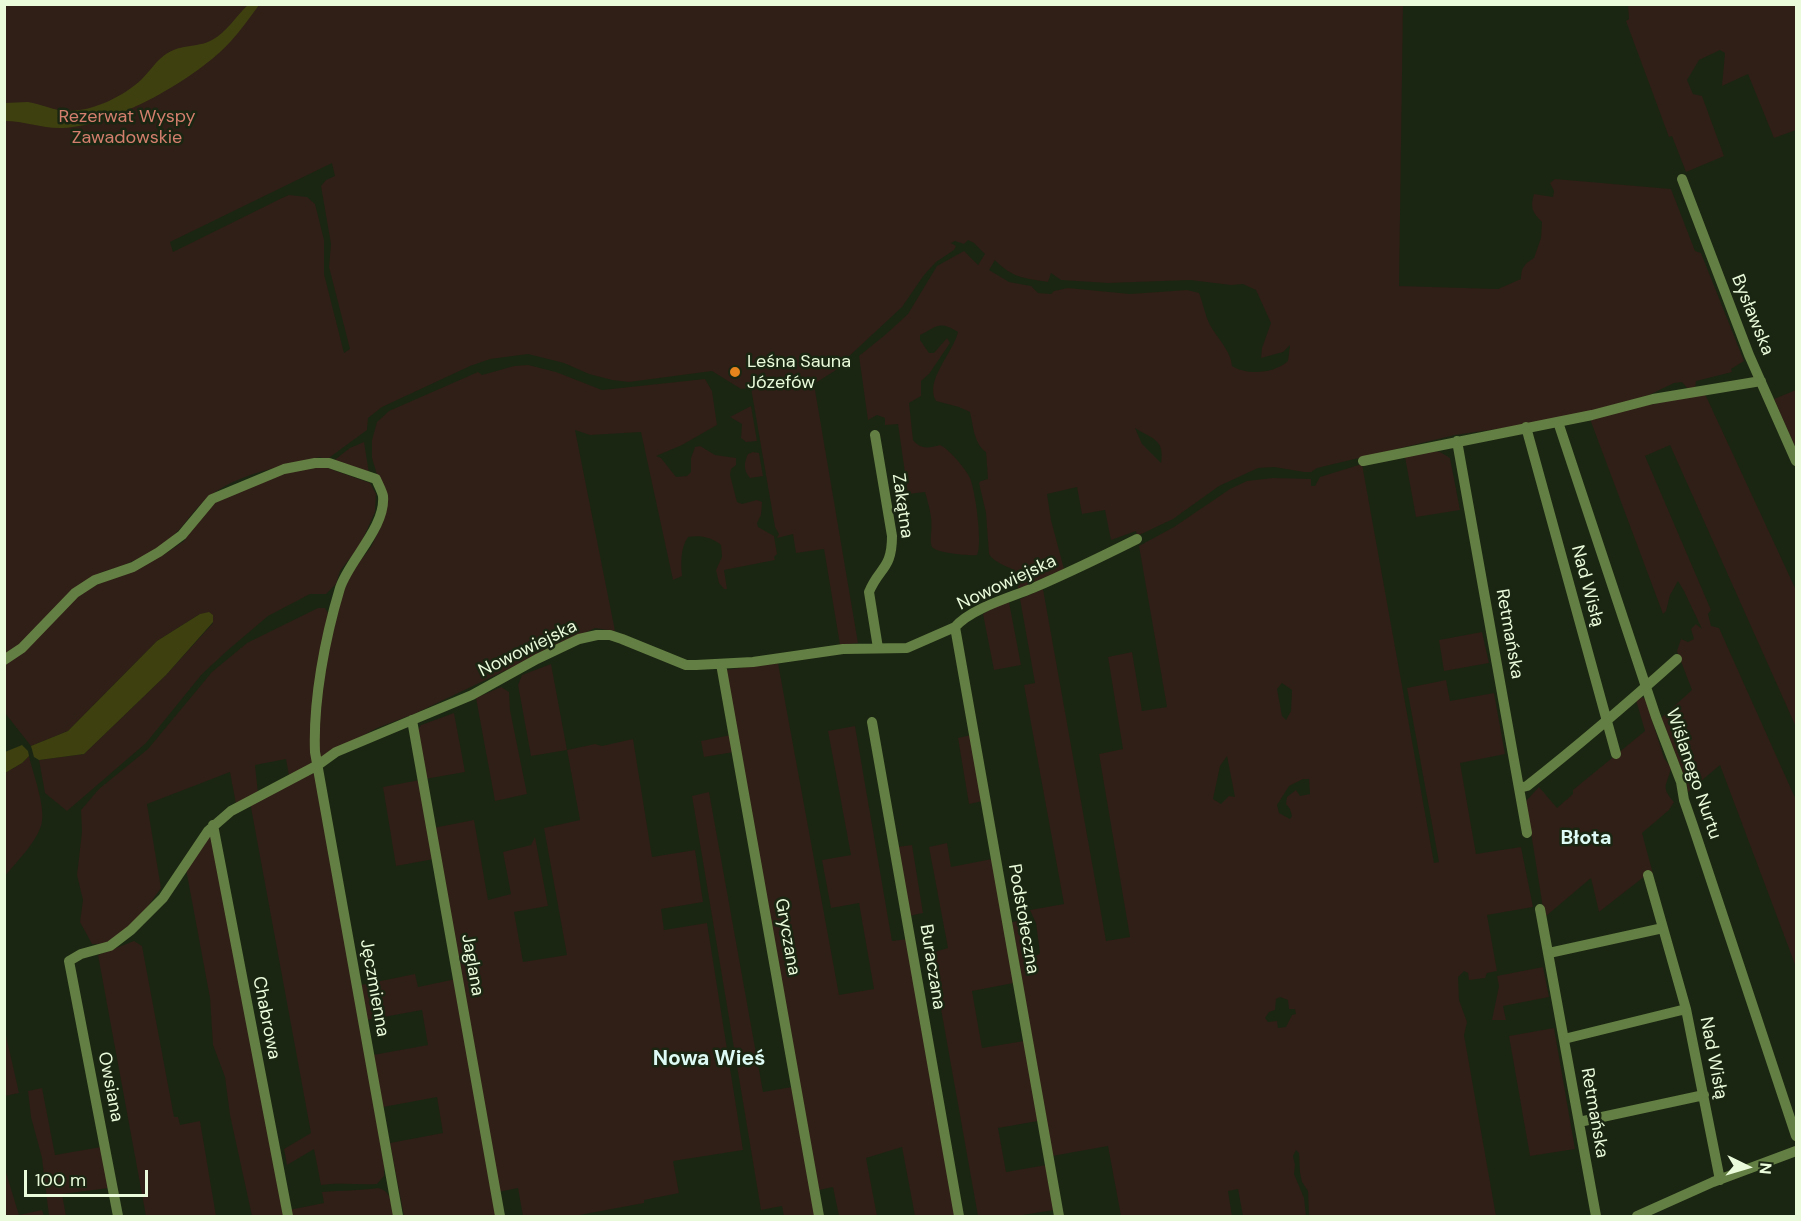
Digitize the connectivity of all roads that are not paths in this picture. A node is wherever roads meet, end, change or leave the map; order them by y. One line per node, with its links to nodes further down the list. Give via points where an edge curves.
1 (1682, 179): 2 (street, Bysławska)
2 (1761, 381): 3 (street, via 1674,395); 8 (street, Bysławska)
3 (1558, 422): 4 (street); 15 (street, Wiślanego Nurtu)
4 (1526, 427): 6 (street); 18 (street, Nad Wisłą)
5 (875, 435): 11 (street, Zakątna, via 892,536 888,564 869,592)
6 (1457, 441): 7 (street); 21 (street, Retmańska)
7 (1363, 460)
8 (1797, 461)
9 (1137, 539): 10 (street, Nowowiejska, via 973,613)
10 (955, 627): 11 (street, Nowowiejska, via 907,648); 42 (street, Podstołeczna)
11 (878, 648): 14 (street, Nowowiejska)
12 (1677, 658): 15 (street)
13 (4, 660): 20 (street, Jęczmienna, via 22,648 75,593 95,580 133,567 182,535 212,498 284,469 315,463 329,463 373,476 383,497 379,518 341,586 320,676 314,732)
14 (721, 664): 16 (street, Nowowiejska, via 686,665 630,641 597,635 579,639 472,695); 40 (street, Gryczana)
15 (1646, 686): 18 (street); 33 (street, Wiślanego Nurtu)
16 (412, 720): 20 (street, Nowowiejska, via 336,752); 39 (street, Jaglana)
17 (872, 722): 41 (street, Buraczana)
18 (1607, 722): 19 (street, Nad Wisłą); 21 (street, via 1527,786)
19 (1616, 754)
20 (318, 765): 22 (street, Nowowiejska, via 248,801); 38 (street, Jęczmienna)
21 (1519, 788): 23 (street, Retmańska)
22 (213, 825): 28 (street, Nowowiejska, via 163,898 131,930 110,946 73,958); 37 (street, Chabrowa)
23 (1527, 833)
24 (1648, 875): 26 (street, Nad Wisłą)
25 (1540, 909): 27 (street, Retmańska)
26 (1663, 928): 27 (street); 29 (street, Nad Wisłą)
27 (1549, 953): 30 (street, Retmańska)
28 (69, 964): 36 (street, Owsiana)
29 (1686, 1009): 30 (street); 31 (street, Nad Wisłą)
30 (1564, 1039): 32 (street, Retmańska)
31 (1704, 1095): 32 (street); 35 (street, Nad Wisłą)
32 (1579, 1122): 43 (street, Retmańska)
33 (1797, 1136)
34 (1797, 1152): 35 (street)
35 (1720, 1180): 44 (street)
36 (118, 1216)
37 (288, 1216)
38 (398, 1216)
39 (500, 1216)
40 (819, 1216)
41 (959, 1216)
42 (1059, 1216)
43 (1596, 1216)
44 (1637, 1216)

